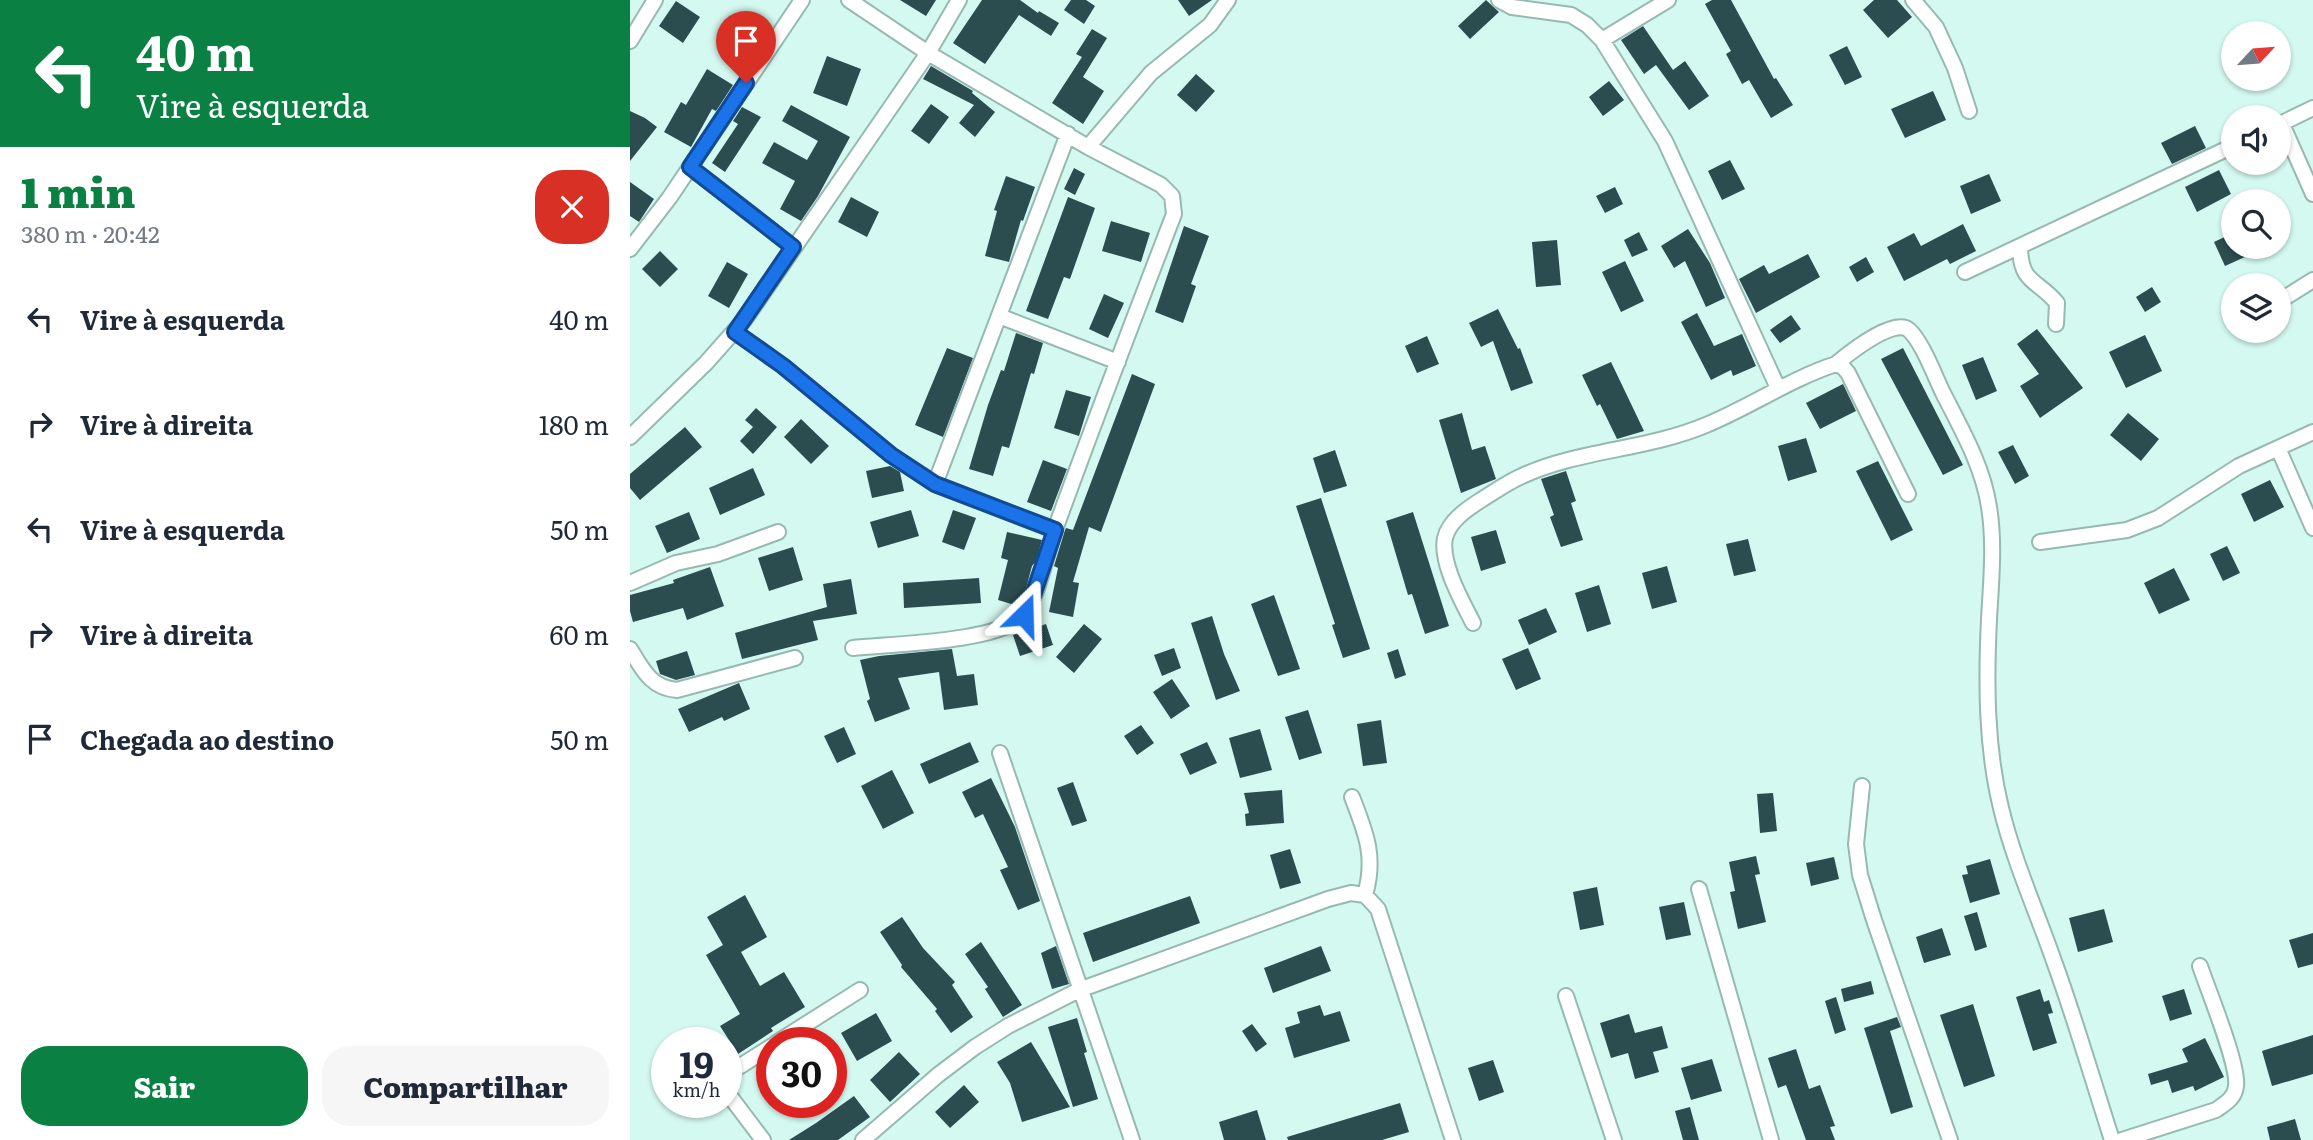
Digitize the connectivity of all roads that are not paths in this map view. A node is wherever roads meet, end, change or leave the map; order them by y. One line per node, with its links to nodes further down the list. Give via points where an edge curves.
1 (655, 0): 10 (street)
2 (802, 0): 19 (street)
3 (849, 0): 11 (street)
4 (959, 0): 11 (street)
5 (1228, 0): 16 (street, via 1210,24 1151,72)
6 (1499, 0): 9 (street, via 1512,7 1571,15)
7 (1668, 0): 9 (street)
8 (1913, 0): 13 (street, via 1937,27)
9 (1602, 40): 32 (street, via 1665,141)
10 (630, 41)
11 (928, 52): 15 (street); 21 (street)
12 (2313, 108): 14 (street)
13 (1969, 111)
14 (2291, 119)
15 (1068, 134): 16 (street); 27 (street)
16 (1088, 147): 30 (street, via 1161,185 1174,205)
17 (2291, 148): 20 (street)
18 (2221, 152): 22 (street)
19 (690, 167): 21 (street); 23 (street)
20 (2313, 194)
21 (793, 247): 29 (street)
22 (2020, 248): 24 (street); 28 (street, via 2025,273 2057,303)
23 (630, 249)
24 (1965, 272)
25 (2313, 280): 26 (street)
26 (2291, 294)
27 (999, 316): 30 (street); 36 (street)
28 (2056, 324)
29 (735, 332): 34 (street); 36 (street, via 891,455)
30 (1118, 362): 39 (street)
31 (1836, 364): 32 (street); 37 (street, via 1849,373); 65 (street, via 1894,327 1909,330 1982,477 1992,556 1987,700 2001,808)
32 (1778, 388): 43 (street, via 1694,429 1523,475 1470,507 1454,521 1445,538 1446,560)
33 (2313, 432): 35 (street)
34 (630, 437)
35 (2278, 448): 38 (street); 41 (street, via 2239,466 2158,518 2127,530)
36 (935, 484): 39 (street)
37 (1908, 494)
38 (2313, 528)
39 (1055, 530): 45 (street, via 1031,601 1024,615 1011,625 979,635)
40 (778, 532): 42 (street, via 718,554 676,563)
41 (2040, 542)
42 (630, 583)
43 (1473, 623)
44 (630, 649): 46 (street, via 661,689 677,690)
45 (853, 649)
46 (795, 658)
47 (1000, 753): 54 (street)
48 (1862, 786): 64 (street, via 1856,844 1860,875)
49 (1352, 797): 51 (street, via 1370,853)
50 (1699, 888): 63 (street)
51 (1365, 895): 54 (street, via 1328,899); 61 (street, via 1378,909 1385,927)
52 (2200, 966): 66 (street, via 2234,1064 2236,1088 2230,1101 2217,1110)
53 (860, 990): 56 (street)
54 (1079, 990): 59 (street, via 975,1047); 60 (street)
55 (1566, 996): 62 (street)
56 (801, 1027)
57 (742, 1112): 58 (street)
58 (763, 1140)
59 (863, 1140)
60 (1132, 1140)
61 (1453, 1140)
62 (1614, 1140)
63 (1771, 1140)
64 (1950, 1140)
65 (2112, 1140)
66 (2122, 1140)

